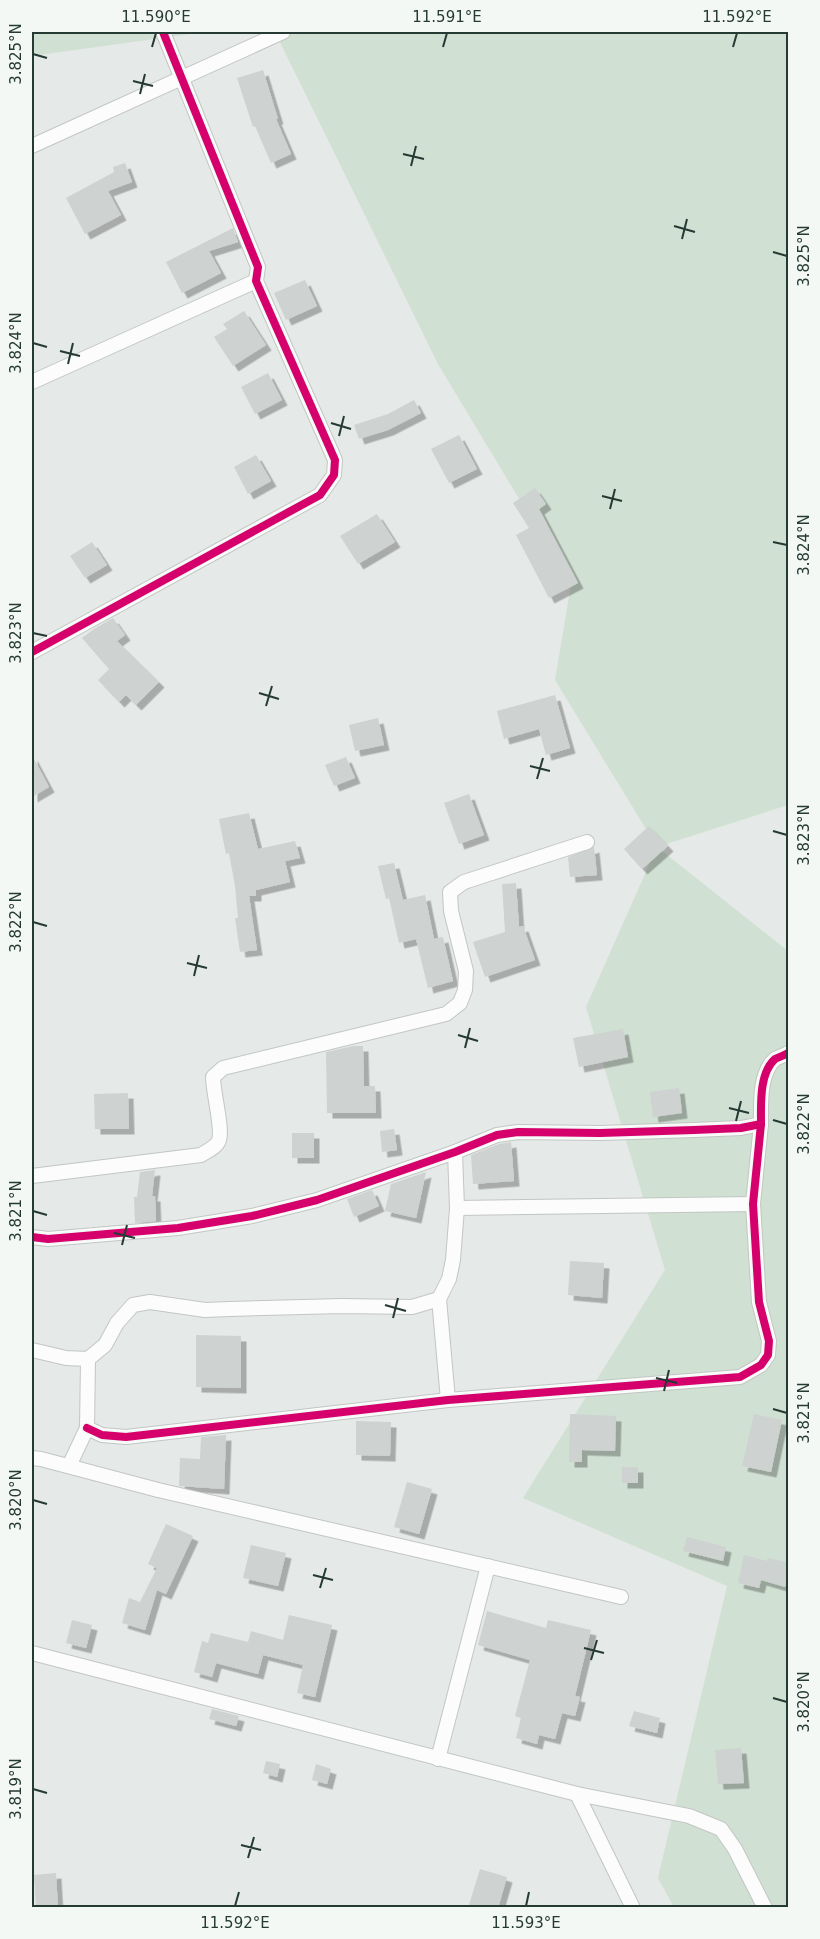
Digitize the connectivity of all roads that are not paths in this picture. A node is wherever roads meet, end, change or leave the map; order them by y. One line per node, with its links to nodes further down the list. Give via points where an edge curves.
1 (163, 32): 3 (street)
2 (283, 32): 3 (street)
3 (181, 77): 4 (street); 5 (street, via 258,267)
4 (32, 146)
5 (256, 281): 6 (street); 7 (street, via 322,427 335,460 334,475 320,495)
6 (32, 382)
7 (32, 652)
8 (587, 842): 12 (street, via 464,882 450,892 466,971 460,1003 446,1014 223,1068 213,1077 219,1140 201,1155)
9 (789, 1053): 10 (street, via 775,1060 766,1074)
10 (761, 1124): 11 (street, via 672,1131 518,1132 497,1135); 13 (street)
11 (455, 1152): 14 (street); 15 (street, via 317,1200 252,1216 177,1228)
12 (32, 1176)
13 (753, 1204): 14 (street); 19 (street, via 759,1302 769,1341 768,1355 761,1365 740,1377)
14 (458, 1208): 16 (street, via 449,1279)
15 (32, 1237)
16 (439, 1299): 18 (street, via 412,1307 205,1310 150,1302 133,1305 105,1345); 19 (street)
17 (32, 1350): 18 (street)
18 (88, 1359): 20 (street)
19 (448, 1400): 20 (street, via 126,1437 102,1435)
20 (87, 1428): 22 (street)
21 (32, 1458): 22 (street)
22 (69, 1466): 23 (street)
23 (488, 1566): 24 (street); 26 (street)
24 (621, 1597)
25 (32, 1653): 26 (street)
26 (438, 1759): 27 (street)
27 (577, 1794): 28 (street); 29 (street, via 689,1816 721,1829)
28 (633, 1908)
29 (765, 1908)

